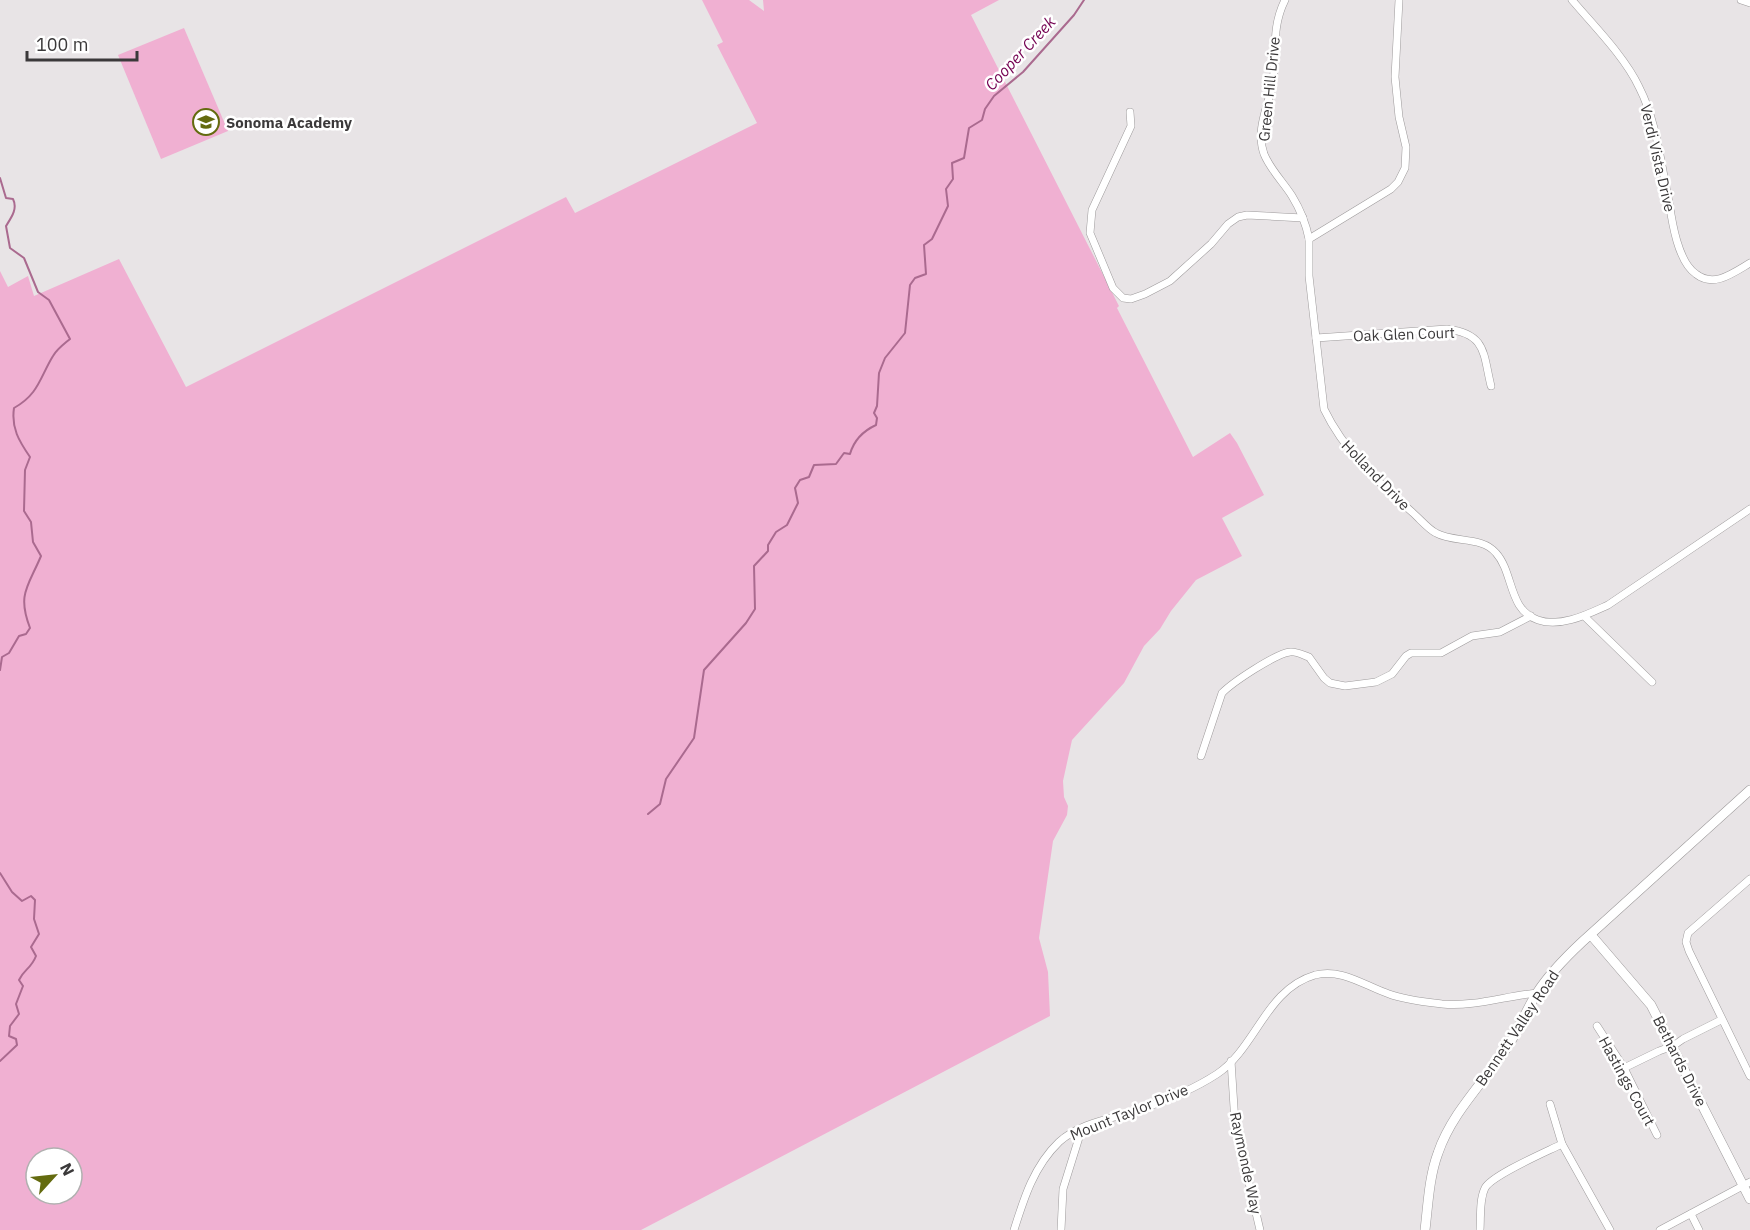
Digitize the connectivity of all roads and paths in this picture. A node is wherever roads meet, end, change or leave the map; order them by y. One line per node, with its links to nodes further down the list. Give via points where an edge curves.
1 (1284, 0): 7 (street, Green Hill Drive, via 1275,24 1272,81 1261,142)
2 (1399, 0): 8 (street, via 1395,77 1406,147 1405,168 1391,189)
3 (1572, 0): 9 (street, Verdi Vista Drive, via 1639,86 1685,261 1694,273 1712,280)
4 (1741, 0): 5 (street)
5 (1750, 3)
6 (1130, 112): 7 (street, via 1131,126 1092,210 1090,233 1113,288 1123,298 1145,294 1170,280 1238,217 1247,214)
7 (1303, 218): 8 (street, Green Hill Drive)
8 (1309, 239): 10 (street, Holland Drive)
9 (1750, 263)
10 (1316, 338): 11 (street, Oak Glen Court, via 1461,331 1483,348); 13 (street, Holland Drive, via 1324,409 1345,445 1391,494 1436,533 1473,541 1496,552 1516,601)
11 (1491, 386)
12 (1750, 508): 14 (street, via 1608,604)
13 (1531, 616): 14 (street, via 1550,623); 16 (street, via 1500,632 1472,636 1441,653 1411,653 1392,674 1376,682 1345,686 1330,683 1309,657 1290,652 1222,693)
14 (1584, 616): 15 (street)
15 (1652, 682)
16 (1201, 756)
17 (1750, 790): 19 (street, Bennett Valley Road)
18 (1750, 879): 21 (street, via 1689,933 1686,942)
19 (1591, 935): 20 (street, Bennett Valley Road); 23 (street, Bethards Drive, via 1651,1005)
20 (1537, 993): 24 (street, Mount Taylor Drive, via 1492,1002 1442,1004 1388,994 1346,976 1317,975 1278,999); 37 (street, Bennett Valley Road, via 1514,1037 1448,1130 1436,1161)
21 (1721, 1020): 23 (street); 26 (street)
22 (1597, 1026): 25 (street, Hastings Court)
23 (1674, 1046): 25 (street); 31 (street, Bethards Drive)
24 (1231, 1061): 28 (street, Mount Taylor Drive, via 1218,1073 1173,1097); 36 (street, Raymonde Way, via 1235,1123)
25 (1624, 1068): 29 (street, Hastings Court)
26 (1750, 1076)
27 (1550, 1104): 30 (street)
28 (1082, 1128): 34 (street, Mount Taylor Drive, via 1058,1143 1040,1165); 35 (street, via 1063,1189)
29 (1657, 1135)
30 (1562, 1144): 38 (street, via 1487,1185); 39 (street)
31 (1747, 1184): 32 (street, Bethards Drive); 33 (street)
32 (1750, 1199)
33 (1691, 1214): 40 (street); 41 (street)
34 (1014, 1230)
35 (1061, 1230)
36 (1260, 1230)
37 (1425, 1230)
38 (1480, 1230)
39 (1610, 1230)
40 (1660, 1230)
41 (1699, 1230)

